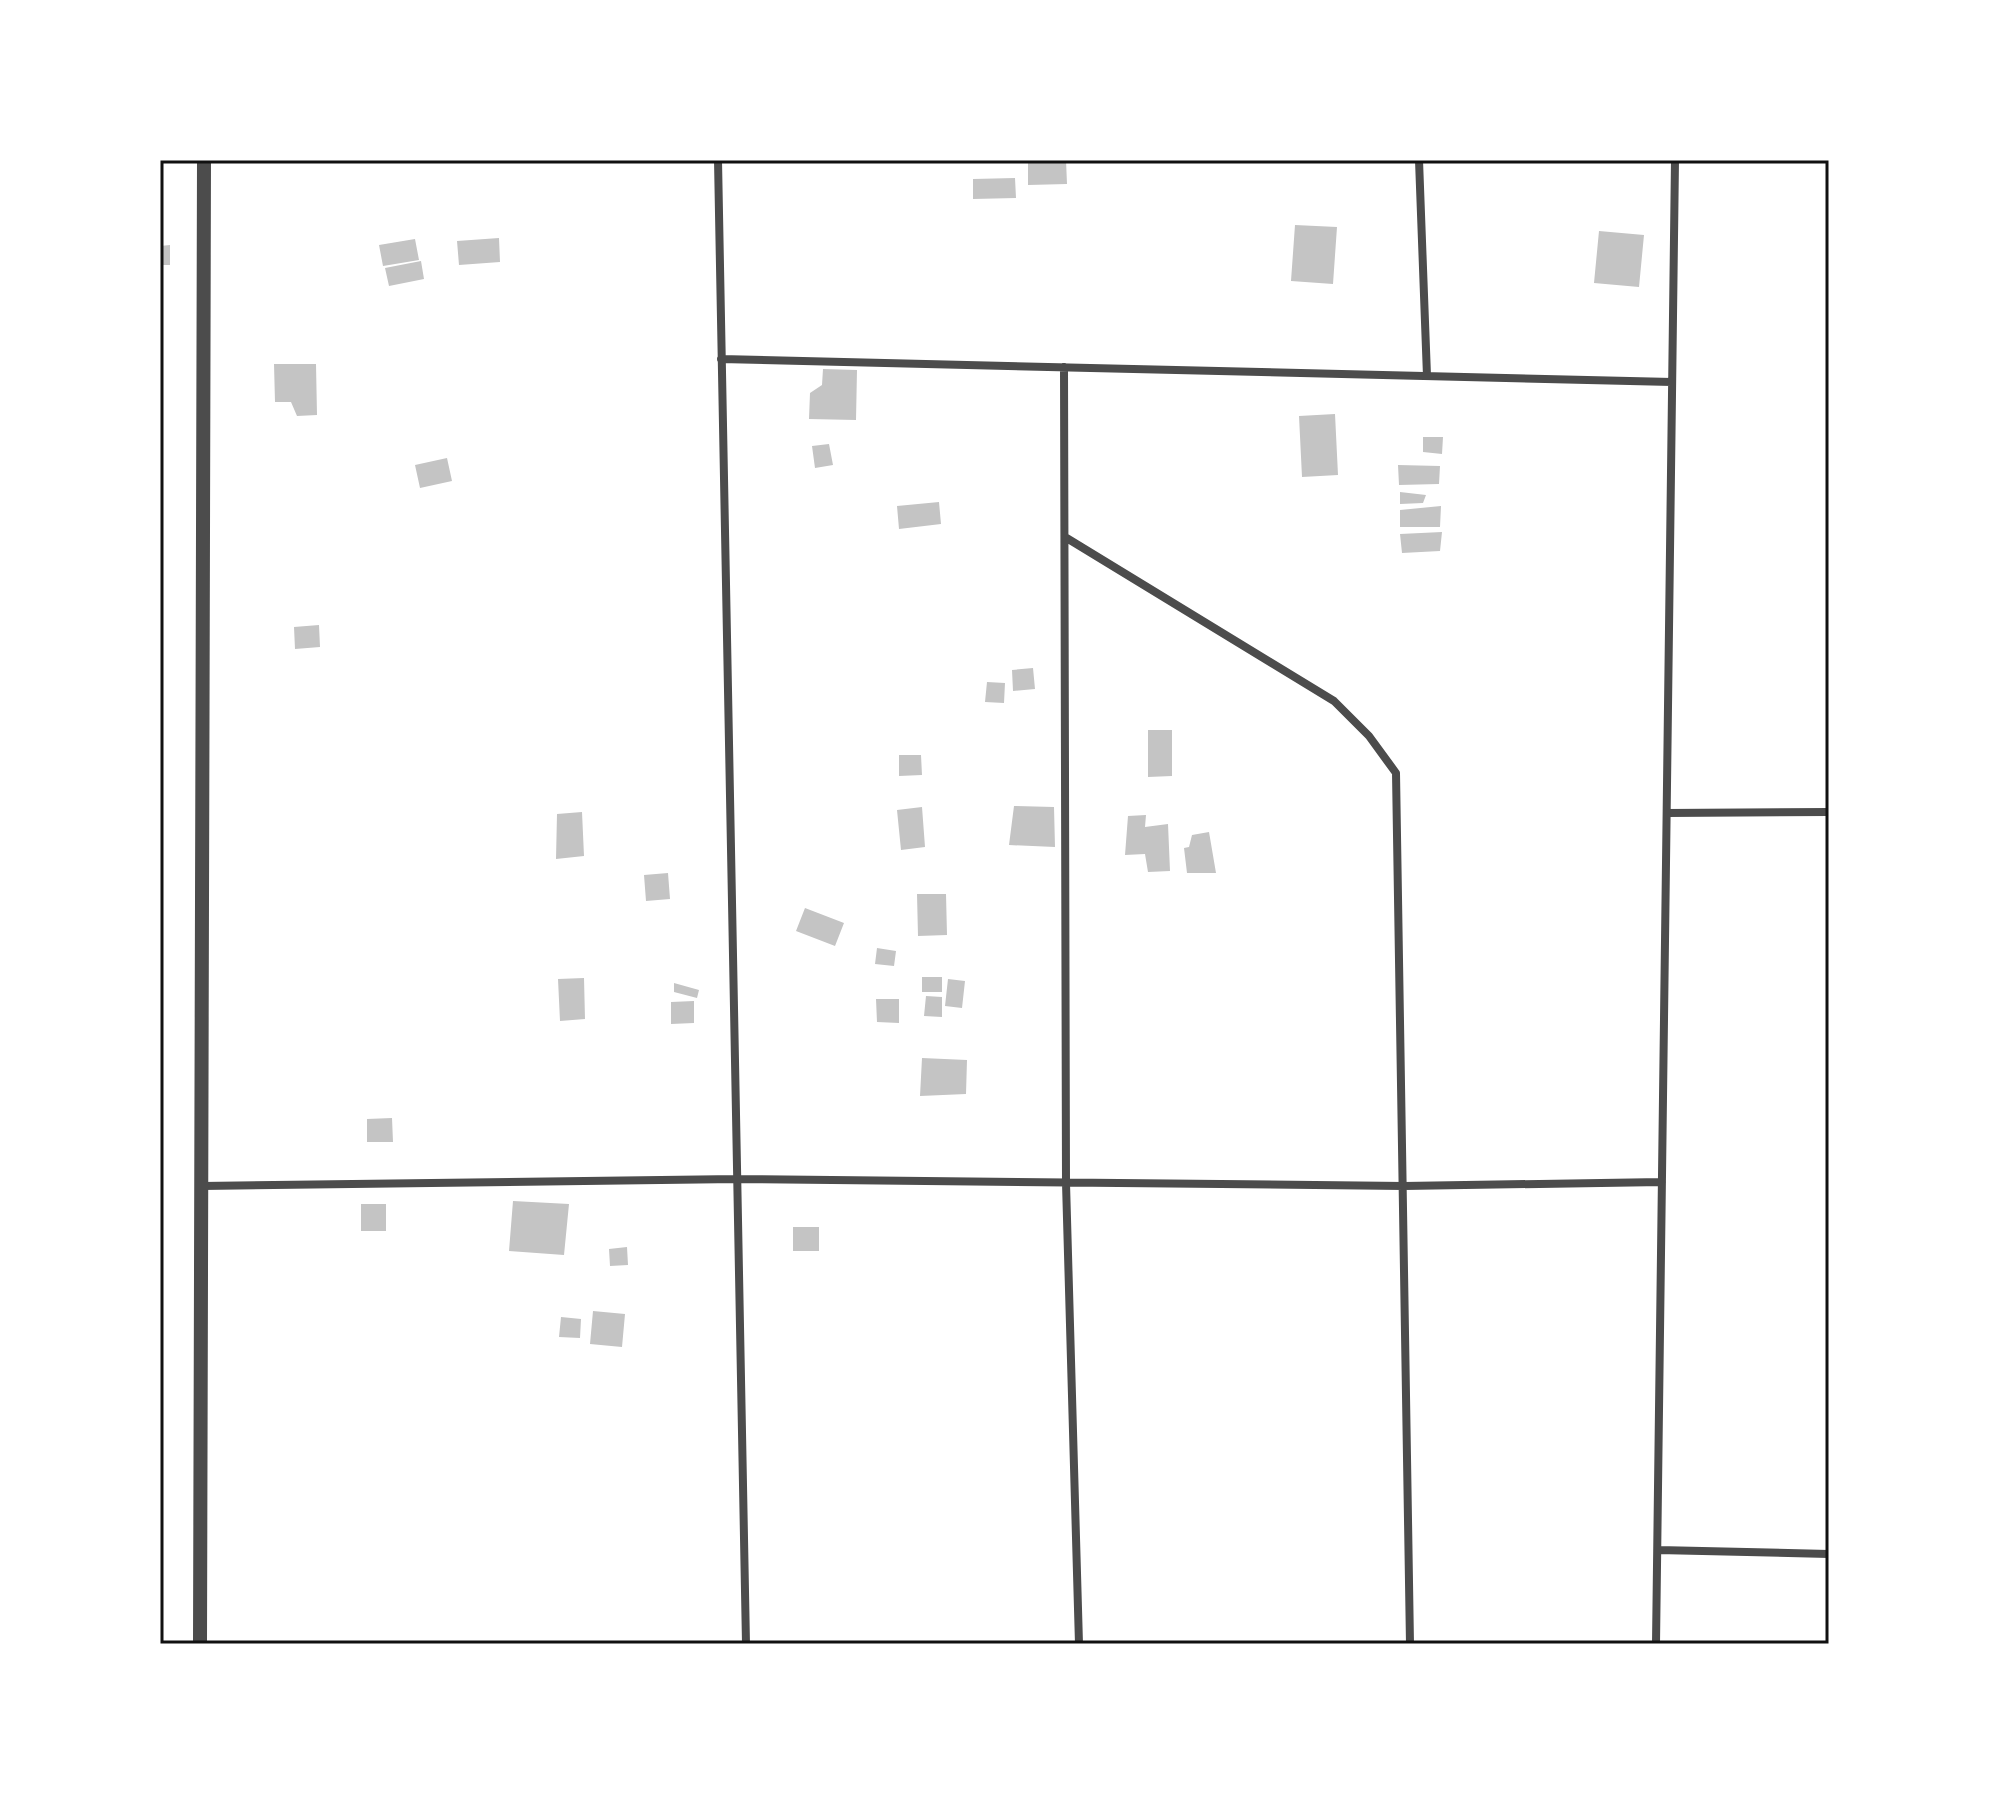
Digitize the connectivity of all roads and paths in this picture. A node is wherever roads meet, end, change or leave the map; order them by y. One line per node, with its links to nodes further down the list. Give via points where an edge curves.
1 (204, 160): 15 (street)
2 (718, 160): 5 (street)
3 (1419, 160): 7 (street)
4 (1675, 160): 8 (street)
5 (721, 359): 6 (street); 12 (street)
6 (1064, 367): 7 (street); 9 (street)
7 (1427, 376): 8 (street)
8 (1672, 382): 11 (street)
9 (1065, 537): 14 (street); 16 (street, via 1334,701 1396,773)
10 (1829, 812): 11 (street)
11 (1667, 813): 13 (street)
12 (737, 1179): 14 (street); 15 (street); 20 (street)
13 (1662, 1182): 16 (street); 17 (street)
14 (1066, 1183): 16 (street); 21 (street)
15 (202, 1186): 19 (street)
16 (1404, 1186): 22 (street)
17 (1658, 1550): 18 (street); 23 (street)
18 (1829, 1554)
19 (200, 1644)
20 (746, 1644)
21 (1079, 1644)
22 (1410, 1644)
23 (1656, 1644)

